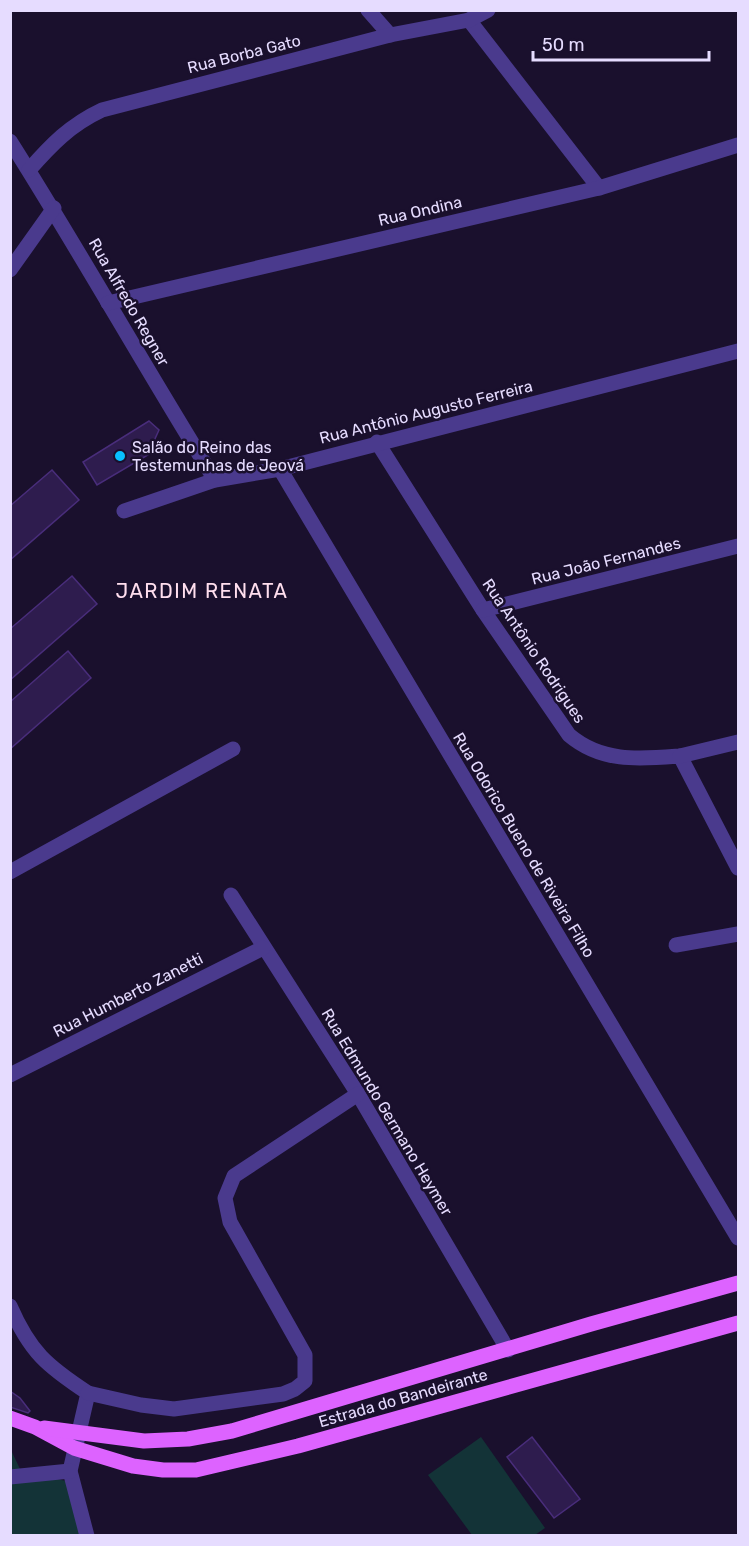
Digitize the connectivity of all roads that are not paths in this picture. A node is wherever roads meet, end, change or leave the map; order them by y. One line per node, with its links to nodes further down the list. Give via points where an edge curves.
1 (368, 10): 4 (street)
2 (488, 10): 3 (street, Rua Borba Gato)
3 (469, 20): 4 (street, Rua Borba Gato); 8 (street)
4 (390, 35): 7 (street, Rua Borba Gato, via 102,110 58,137)
5 (10, 141): 7 (street, Rua Alfredo Regner)
6 (738, 146): 8 (street, Rua Ondina)
7 (29, 171): 9 (street, Rua Alfredo Regner)
8 (599, 188): 11 (street, Rua Ondina)
9 (54, 208): 10 (street); 11 (street, Rua Alfredo Regner)
10 (10, 270)
11 (108, 303): 15 (street, Rua Alfredo Regner)
12 (738, 351): 13 (street, Rua Antônio Augusto Ferreira)
13 (377, 442): 14 (street, Rua Antônio Augusto Ferreira); 18 (street, Rua Antônio Rodrigues)
14 (280, 469): 15 (street, Rua Antônio Augusto Ferreira); 30 (street, Rua Odorico Bueno de Riveira Filho)
15 (215, 480): 16 (street, Rua Antônio Augusto Ferreira)
16 (124, 511)
17 (738, 546): 18 (street, Rua João Fernandes)
18 (483, 610): 21 (street, Rua Antônio Rodrigues, via 569,735 581,745 632,760)
19 (738, 742): 21 (street, Rua Antônio Rodrigues)
20 (233, 749): 23 (street)
21 (680, 756): 22 (street)
22 (738, 868)
23 (10, 872)
24 (231, 895): 27 (street, Rua Edmundo Germano Heymer)
25 (738, 934): 26 (street)
26 (676, 945)
27 (263, 948): 28 (street, Rua Humberto Zanetti); 29 (street, Rua Edmundo Germano Heymer)
28 (10, 1075)
29 (358, 1094): 34 (street, Rua Edmundo Germano Heymer); 35 (street, via 234,1176 225,1198 230,1222 305,1355 305,1381 283,1395 174,1409)
30 (738, 1238)
31 (738, 1283): 34 (main road, Estrada do Bandeirante)
32 (10, 1306): 35 (street, via 21,1332 40,1359)
33 (738, 1323): 39 (main road, Estrada do Bandeirante, via 196,1470 133,1466)
34 (508, 1350): 38 (main road, Estrada do Bandeirante, via 232,1431 144,1441)
35 (88, 1393): 38 (street)
36 (10, 1418): 37 (main road)
37 (35, 1427): 38 (main road, Estrada do Bandeirante); 39 (main road, Estrada do Bandeirante)
38 (78, 1432): 39 (street)
39 (74, 1448): 40 (street)
40 (70, 1471): 41 (street); 42 (street)
41 (10, 1477)
42 (87, 1536)

